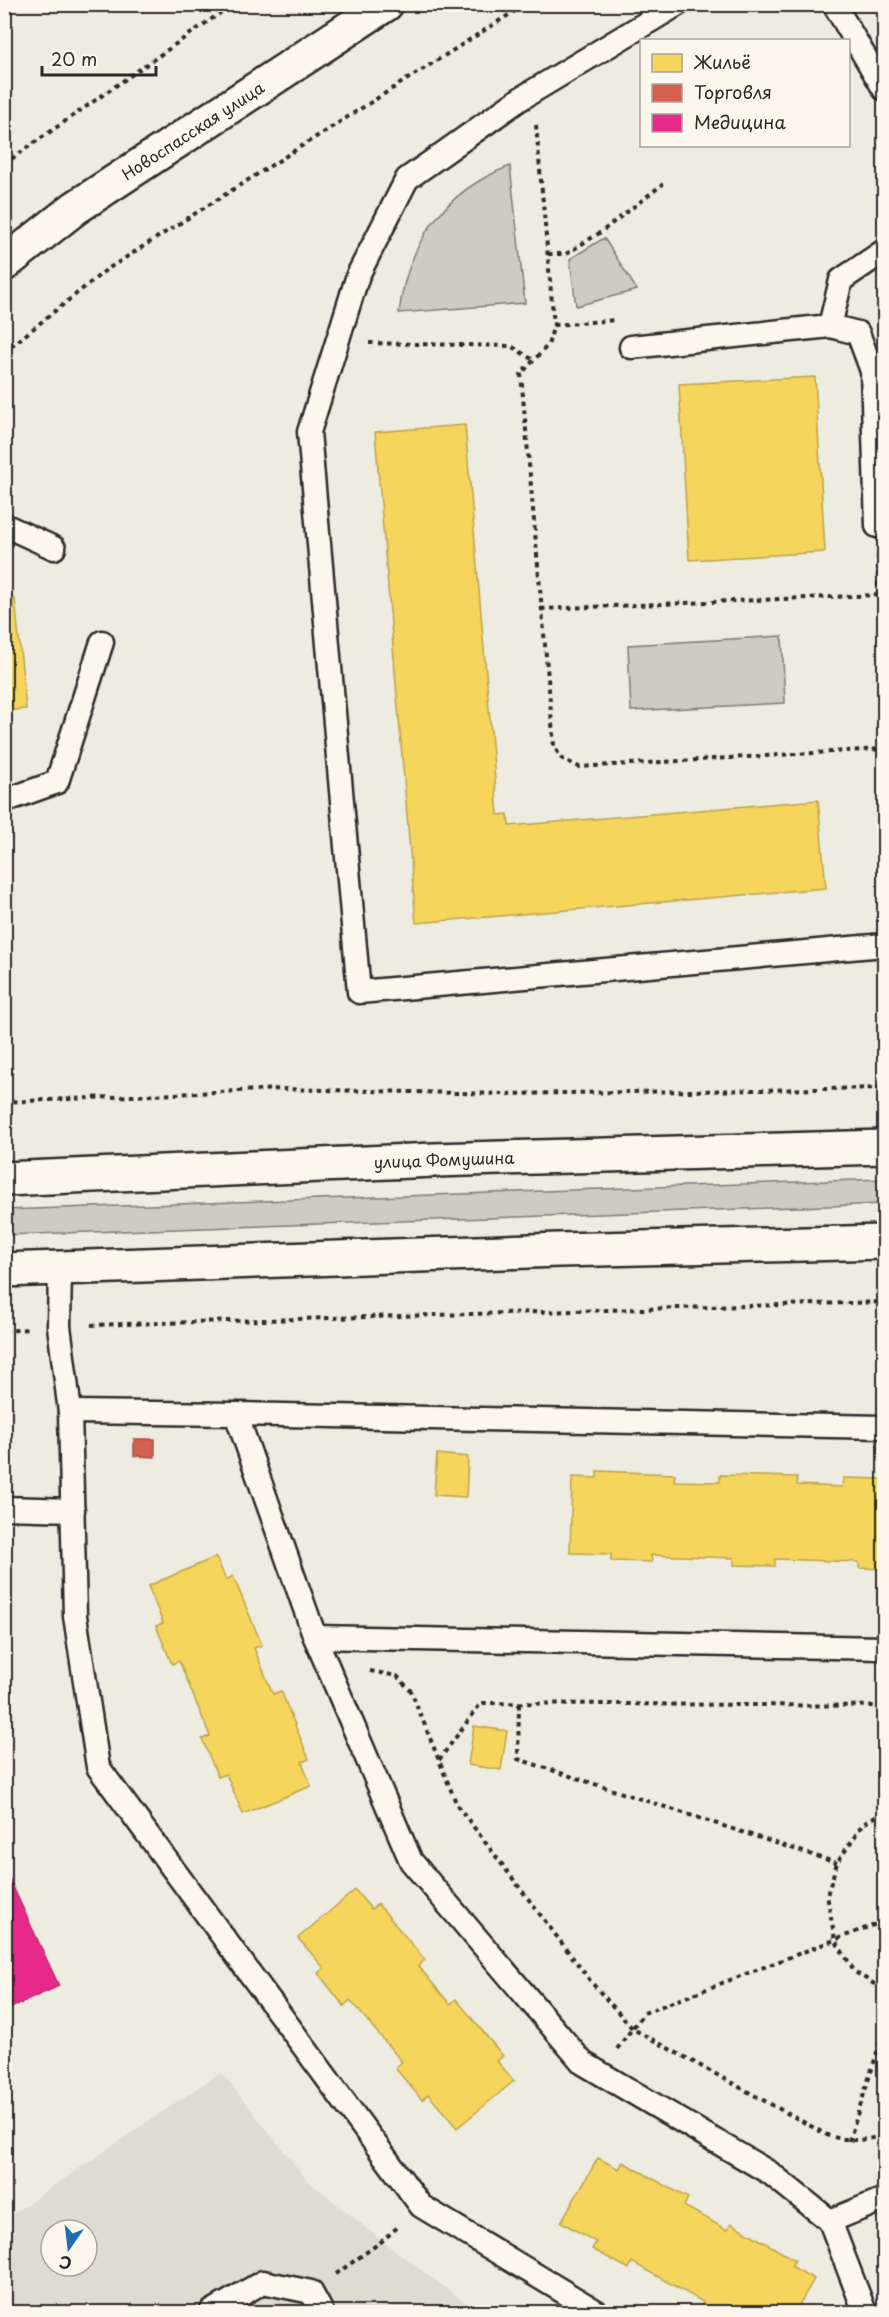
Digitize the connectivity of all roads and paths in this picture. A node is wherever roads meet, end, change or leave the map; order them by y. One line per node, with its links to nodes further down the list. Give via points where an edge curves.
1 (233, 4): 8 (path)
2 (386, 4): 12 (main road, Новоспасская улица, via 75,208)
3 (526, 4): 17 (path, via 106,270)
4 (678, 4): 7 (lane)
5 (834, 4): 6 (lane)
6 (885, 89)
7 (533, 91): 11 (path); 15 (lane, via 407,179 358,275)
8 (4, 164)
9 (663, 184): 11 (path, via 566,254)
10 (885, 251): 14 (lane, via 841,280)
11 (548, 254): 13 (path)
12 (4, 264)
13 (554, 325): 16 (path, via 617,320); 18 (path, via 548,345)
14 (830, 326): 16 (lane); 20 (lane, via 858,333 872,371)
15 (337, 343): 18 (path, via 511,346); 30 (lane, via 309,432 359,992)
16 (631, 347)
17 (4, 352)
18 (535, 361): 24 (path, via 521,374)
19 (4, 525): 21 (lane)
20 (877, 526): 22 (path)
21 (54, 548)
22 (878, 595): 23 (path); 24 (path)
23 (885, 595)
24 (541, 609): 27 (path, via 554,746 561,758 579,767)
25 (102, 642): 29 (lane, via 57,782)
26 (885, 698): 27 (path, via 881,706)
27 (881, 749): 28 (path)
28 (885, 791)
29 (4, 801)
30 (885, 945)
31 (885, 1088): 32 (path, via 502,1094 281,1089)
32 (4, 1102)
33 (885, 1147): 34 (main road, улица Фомушина)
34 (4, 1179)
35 (885, 1242): 36 (main road)
36 (60, 1267): 37 (main road); 39 (lane)
37 (4, 1270)
38 (885, 1302): 39 (path)
39 (59, 1326): 40 (path); 41 (lane)
40 (4, 1331)
41 (70, 1412): 42 (lane); 45 (lane)
42 (236, 1414): 43 (lane); 46 (lane)
43 (885, 1427)
44 (4, 1508): 45 (lane)
45 (74, 1510): 63 (lane, via 75,1616 98,1767)
46 (315, 1637): 47 (lane); 48 (lane)
47 (885, 1648)
48 (327, 1664): 51 (path, via 397,1676 411,1691); 59 (lane, via 411,1861 584,2063)
49 (519, 1704): 50 (path); 51 (path, via 481,1703); 53 (path, via 518,1759)
50 (885, 1706)
51 (440, 1760): 57 (path, via 457,1805 592,1983)
52 (885, 1812): 53 (path, via 863,1824)
53 (837, 1863): 55 (path, via 827,1895)
54 (885, 1921): 55 (path)
55 (834, 1940): 56 (path, via 855,1972); 57 (path, via 644,2013)
56 (885, 1990)
57 (633, 2029): 59 (path); 61 (path, via 829,2136)
58 (885, 2031): 61 (path)
59 (599, 2072): 64 (lane, via 770,2173)
60 (885, 2134): 61 (path, via 870,2140)
61 (849, 2141)
62 (885, 2199): 64 (lane)
63 (421, 2205): 65 (path, via 382,2241); 68 (lane)
64 (830, 2221): 69 (lane)
65 (311, 2292): 66 (lane, via 263,2282); 67 (lane)
66 (211, 2313)
67 (322, 2313)
68 (597, 2313)
69 (865, 2313)

